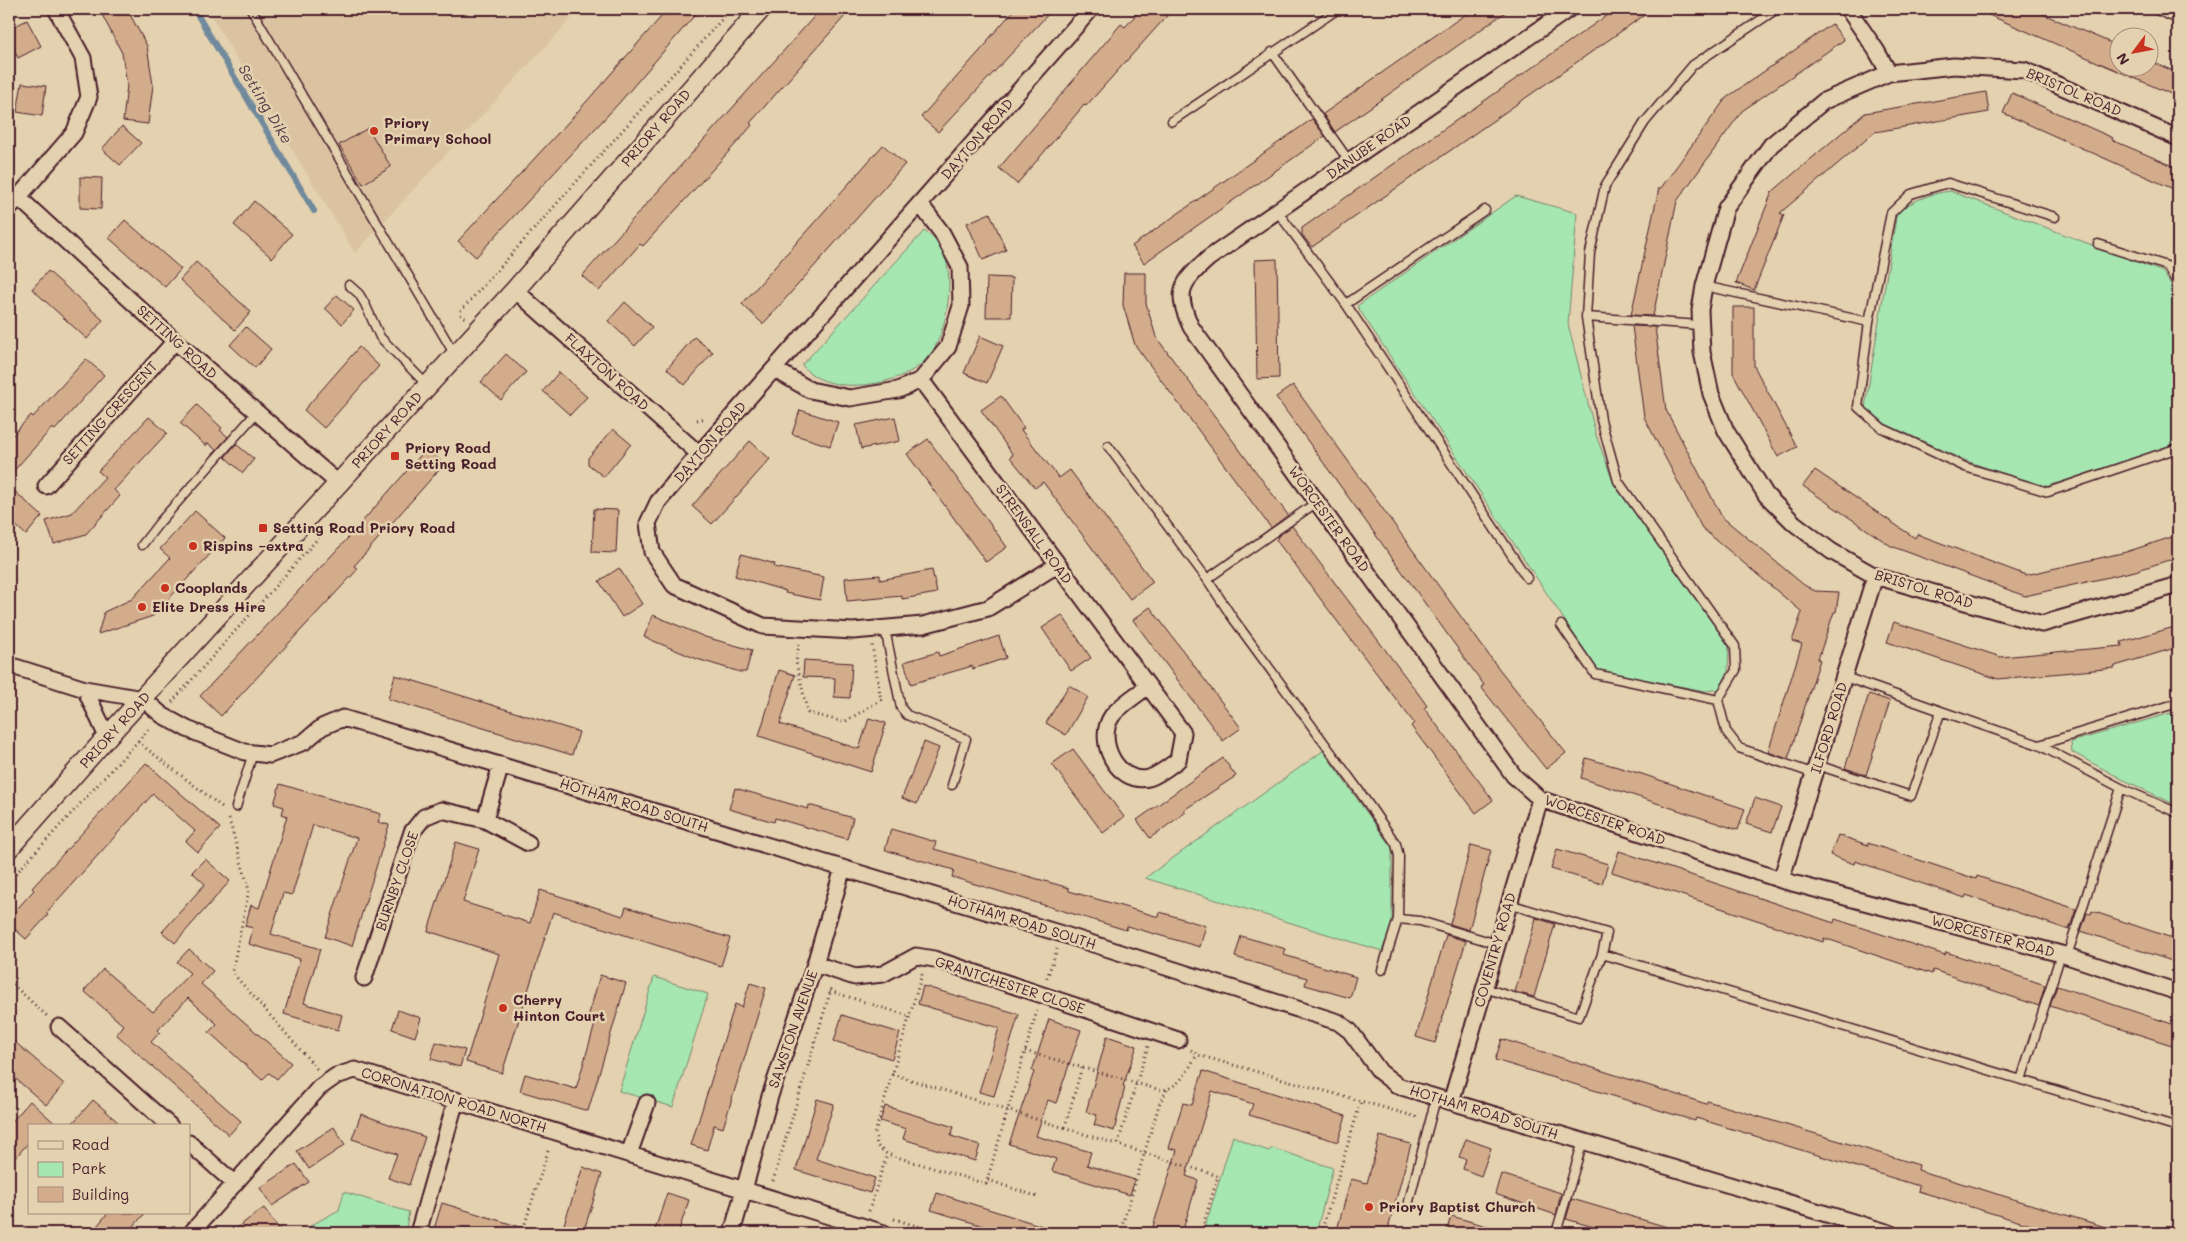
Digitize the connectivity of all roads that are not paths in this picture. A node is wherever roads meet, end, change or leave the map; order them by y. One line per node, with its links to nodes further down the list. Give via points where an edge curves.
1 (56, 9): 16 (street, via 83,58 88,97 74,133)
2 (250, 9): 32 (lane)
3 (761, 9): 25 (street, PRIORY ROAD)
4 (1091, 9): 17 (street, DAYTON ROAD)
5 (1338, 9): 11 (lane)
6 (1569, 9): 15 (street, DANUBE ROAD)
7 (1777, 9): 28 (lane, via 1693,65 1645,122 1605,186 1590,253)
8 (1848, 9): 12 (street)
9 (2154, 9): 10 (lane)
10 (2178, 19)
11 (1272, 52): 13 (lane); 15 (lane)
12 (1889, 73): 14 (street, BRISTOL ROAD, via 1954,66 2024,70); 24 (street, BRISTOL ROAD, via 1824,101 1771,146 1726,208)
13 (1172, 121)
14 (2178, 138)
15 (1349, 161): 19 (street, DANUBE ROAD)
16 (14, 202): 31 (street, SETTING ROAD)
17 (920, 204): 33 (street, DAYTON ROAD); 34 (street, via 942,233 960,267 961,306 948,348)
18 (1485, 210): 27 (lane)
19 (1277, 211): 26 (street, DANUBE ROAD, via 1202,264 1187,281); 27 (lane)
20 (2055, 217): 29 (lane, via 1948,183 1911,194 1891,214)
21 (2098, 244): 22 (lane, via 2167,266)
22 (2178, 284)
23 (349, 285): 35 (lane, via 365,304 380,337)
24 (1704, 286): 29 (lane); 30 (street, BRISTOL ROAD)
25 (515, 290): 32 (street, PRIORY ROAD); 39 (street, FLAXTON ROAD)
26 (1181, 296): 42 (street, WORCESTER ROAD, via 1191,327)
27 (1346, 304): 46 (lane)
28 (1586, 317): 30 (lane); 56 (lane, via 1601,420 1618,481 1735,646 1736,670)
29 (1869, 322): 38 (lane, via 1858,407 1882,428 1966,468 2048,492)
30 (1700, 325): 45 (street, BRISTOL ROAD, via 1711,394 1726,431 1766,495 1794,523 1830,551)
31 (175, 341): 36 (street, SETTING ROAD); 41 (street, SETTING CRESCENT)
32 (455, 355): 35 (street, PRIORY ROAD)
33 (774, 370): 34 (street, via 810,390 850,398 898,390); 39 (street, DAYTON ROAD)
34 (921, 380): 44 (street, STRENSALL ROAD)
35 (427, 385): 40 (street, PRIORY ROAD)
36 (257, 412): 40 (street, SETTING ROAD); 43 (lane)
37 (1108, 446): 47 (lane)
38 (2178, 448)
39 (699, 454): 50 (street, DAYTON ROAD, via 658,502 648,523 652,552 674,584 763,626 853,631)
40 (338, 484): 55 (street, PRIORY ROAD)
41 (46, 486)
42 (1317, 502): 47 (lane); 66 (street, WORCESTER ROAD, via 1514,776)
43 (142, 545)
44 (1057, 565): 50 (street, DAYTON ROAD, via 988,608 923,625); 53 (street, STRENSALL ROAD)
45 (1875, 576): 48 (street, BRISTOL ROAD, via 2042,624); 52 (street, ILFORD ROAD)
46 (1527, 578)
47 (1207, 580): 75 (lane, via 1396,844 1399,856)
48 (2178, 585)
49 (1561, 625): 56 (lane, via 1594,674)
50 (878, 629): 64 (lane, via 901,708 907,715 966,738)
51 (9, 665): 54 (street)
52 (1845, 678): 58 (lane); 63 (street, ILFORD ROAD)
53 (1148, 686): 53 (street, STRENSALL ROAD, via 1183,732 1178,760 1148,778 1126,775 1111,759 1106,730 1112,716)
54 (85, 689): 55 (street); 59 (street)
55 (143, 699): 59 (street, PRIORY ROAD); 61 (street, HOTHAM ROAD SOUTH, via 162,715 187,729)
56 (1718, 700): 63 (lane, via 1726,731 1739,748)
57 (2178, 703): 60 (lane)
58 (1941, 712): 60 (lane); 63 (lane, via 1911,796)
59 (107, 737): 71 (street, PRIORY ROAD)
60 (2039, 745): 65 (lane)
61 (253, 753): 62 (street, HOTHAM ROAD SOUTH, via 270,755 304,742 322,727 343,718); 67 (lane)
62 (501, 765): 69 (street); 72 (street, HOTHAM ROAD SOUTH)
63 (1816, 770): 73 (street, ILFORD ROAD)
64 (952, 785)
65 (2121, 788): 68 (lane); 78 (lane)
66 (1540, 799): 73 (street, WORCESTER ROAD); 74 (street, COVENTRY ROAD)
67 (236, 808)
68 (2178, 813)
69 (485, 820): 70 (street, BURNBY CLOSE); 81 (street, BURNBY CLOSE, via 441,810 424,818 412,832)
70 (528, 844)
71 (9, 848)
72 (843, 868): 79 (street, SAWSTON AVENUE); 87 (street, HOTHAM ROAD SOUTH, via 1338,1022 1350,1031 1380,1072 1398,1086)
73 (1781, 880): 78 (street, WORCESTER ROAD)
74 (1509, 904): 76 (street, COVENTRY ROAD); 77 (lane, via 1607,933)
75 (1398, 919): 76 (lane, via 1420,921); 80 (lane)
76 (1497, 944): 82 (street, COVENTRY ROAD)
77 (1602, 954): 82 (lane, via 1579,1017); 86 (lane)
78 (2064, 955): 83 (street, WORCESTER ROAD); 86 (lane)
79 (815, 964): 85 (street, GRANTCHESTER CLOSE, via 854,976 883,974 916,956 927,958); 97 (street, SAWSTON AVENUE, via 770,1096)
80 (1382, 970)
81 (364, 978)
82 (1484, 988): 89 (street, COVENTRY ROAD)
83 (2178, 992)
84 (59, 1027): 91 (street)
85 (1178, 1040)
86 (2021, 1080): 92 (lane)
87 (1436, 1098): 89 (street, HOTHAM ROAD SOUTH); 98 (lane)
88 (456, 1100): 95 (street, CORONATION ROAD NORTH); 96 (street, CORONATION ROAD NORTH, via 356,1070 336,1076 319,1088); 101 (street)
89 (1451, 1102): 93 (street, HOTHAM ROAD SOUTH)
90 (647, 1103): 95 (street)
91 (168, 1124)
92 (2178, 1127)
93 (1583, 1141): 104 (lane); 105 (street, HOTHAM ROAD SOUTH)
94 (190, 1144): 96 (street)
95 (629, 1154): 97 (street, CORONATION ROAD NORTH)
96 (235, 1184): 100 (street, CORONATION ROAD NORTH)
97 (744, 1190): 99 (street, CORONATION ROAD NORTH); 102 (street, SAWSTON AVENUE)
98 (1409, 1201)
99 (866, 1229): 103 (street, CORONATION ROAD NORTH)
100 (191, 1233)
101 (418, 1233)
102 (732, 1233)
103 (884, 1233)
104 (1556, 1233)
105 (1890, 1233)

